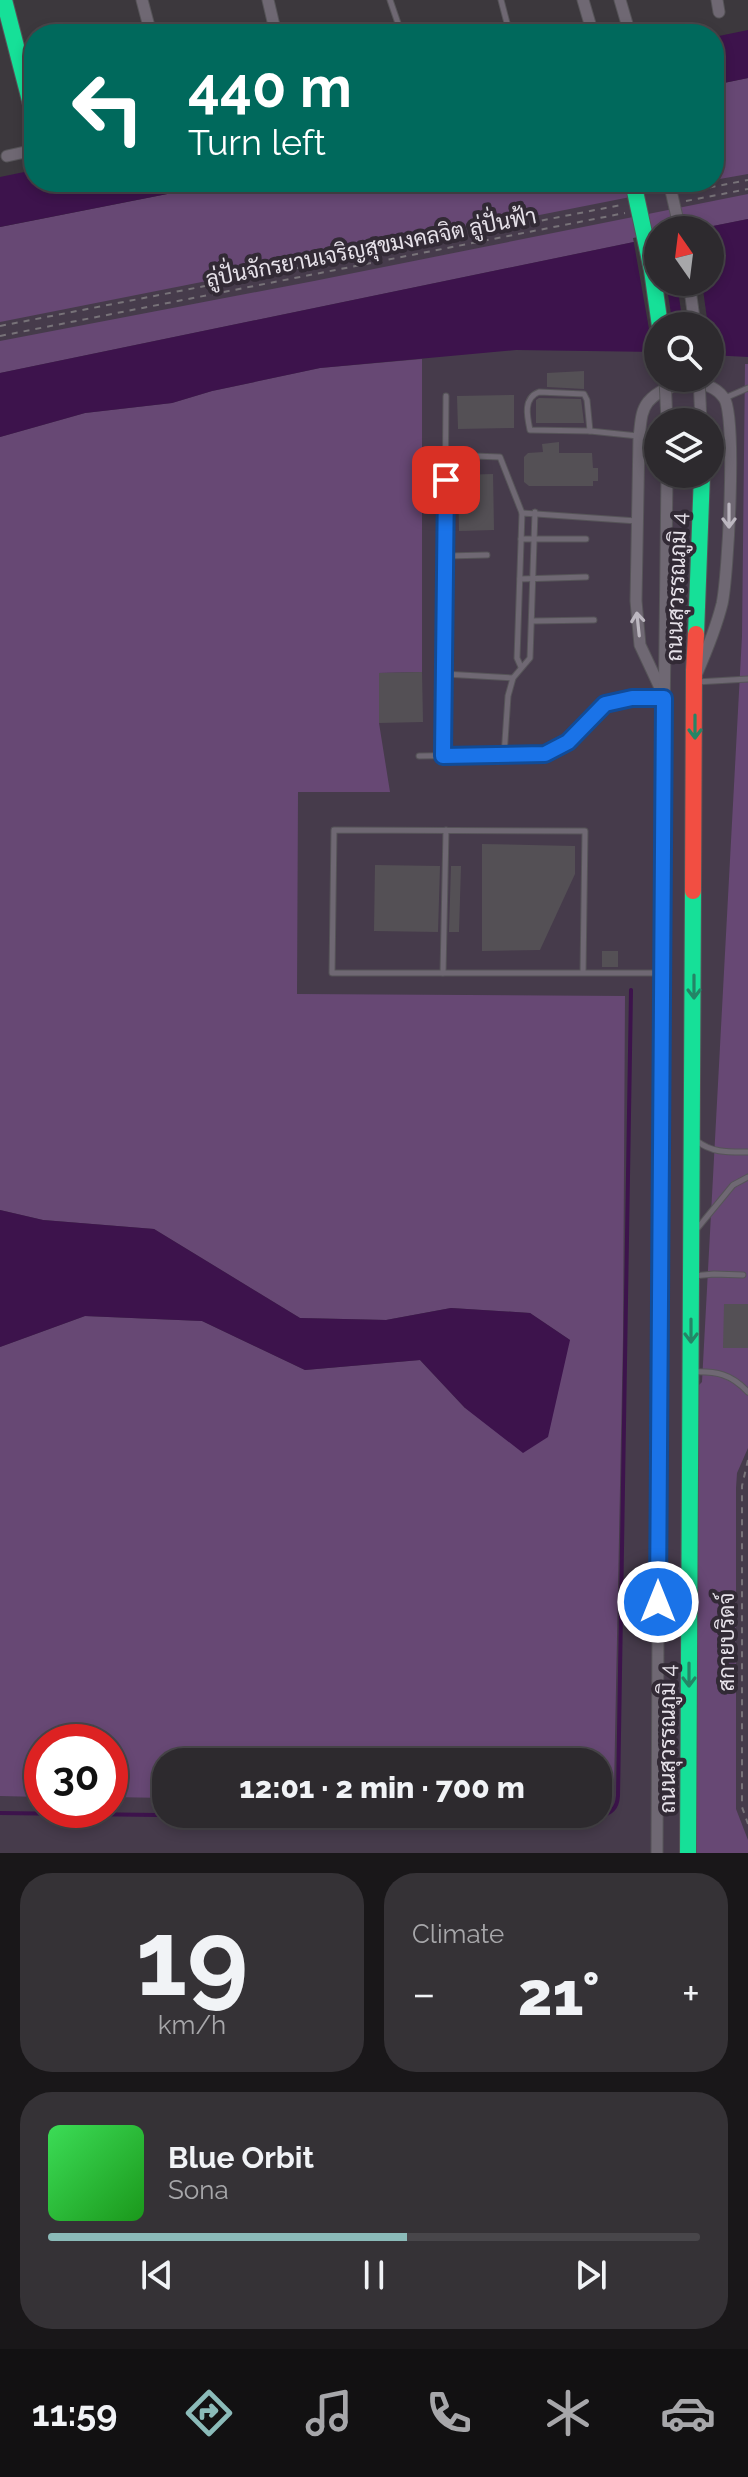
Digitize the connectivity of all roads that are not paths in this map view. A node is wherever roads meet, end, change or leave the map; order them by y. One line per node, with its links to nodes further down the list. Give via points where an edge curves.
1 (142, 0): 9 (street)
2 (268, 0): 10 (street)
3 (390, 0): 11 (lane)
4 (501, 0): 8 (lane)
5 (583, 0): 12 (street)
6 (620, 0): 13 (street)
7 (3, 4): 14 (street)
8 (507, 23)
9 (148, 24)
10 (274, 24)
11 (398, 24)
12 (590, 24)
13 (627, 24)
14 (24, 80)
15 (24, 152): 16 (street)
16 (7, 156)
17 (635, 192): 20 (street, bridge)
18 (671, 192): 19 (street, bridge)
19 (677, 216)
20 (658, 312)
21 (748, 388): 23 (lane)
22 (446, 396): 26 (lane)
23 (724, 398): 25 (street, via 705,386 674,385 649,401); 46 (street, one-way to 46, via 730,455 726,582)
24 (590, 431): 24 (lane, via 530,430 529,398 539,392 582,393); 25 (lane)
25 (639, 437): 31 (street)
26 (447, 455): 30 (lane, via 500,457); 36 (lane)
27 (667, 488): 47 (street, ถนนสุวรรณภูมิ 4)
28 (702, 488): 46 (street, ถนนสุวรรณภูมิ 4)
29 (535, 512): 30 (lane); 31 (lane); 33 (lane)
30 (522, 513): 32 (lane)
31 (638, 522): 47 (street, one-way to 31, via 640,645)
32 (521, 539): 33 (lane); 38 (lane)
33 (535, 539): 34 (lane); 39 (lane)
34 (586, 539)
35 (487, 555): 36 (lane)
36 (446, 556): 43 (lane)
37 (586, 577): 39 (lane)
38 (520, 579): 39 (lane); 42 (lane)
39 (533, 579): 41 (lane)
40 (594, 620): 41 (lane)
41 (532, 621): 42 (lane, via 530,658)
42 (521, 667): 44 (lane)
43 (444, 674): 44 (lane); 49 (lane)
44 (513, 678): 50 (lane)
45 (748, 679): 46 (lane)
46 (695, 680): 55 (street, ถนนสุวรรณภูมิ 4, one-way to 55)
47 (664, 698): 50 (lane, via 612,701 557,750); 54 (street, ถนนสุวรรณภูมิ 4)
48 (419, 756): 49 (lane)
49 (443, 756): 50 (lane)
50 (504, 756)
51 (446, 830): 52 (lane); 52 (lane, via 334,830 332,973); 53 (lane, via 585,831)
52 (443, 973): 53 (lane)
53 (583, 973): 54 (lane)
54 (661, 973): 63 (street, ถนนสุวรรณภูมิ 4)
55 (693, 1137): 56 (lane, via 720,1152); 58 (street, ถนนสุวรรณภูมิ 4)
56 (748, 1152)
57 (748, 1177): 58 (lane, via 733,1185)
58 (692, 1234): 60 (street, ถนนสุวรรณภูมิ 4)
59 (743, 1275): 60 (lane)
60 (692, 1277): 61 (street, ถนนสุวรรณภูมิ 4, one-way to 61)
61 (691, 1372): 62 (lane, via 713,1371); 64 (street, ถนนสุวรรณภูมิ 4, one-way to 64)
62 (748, 1392)
63 (657, 1853)
64 (688, 1853)

